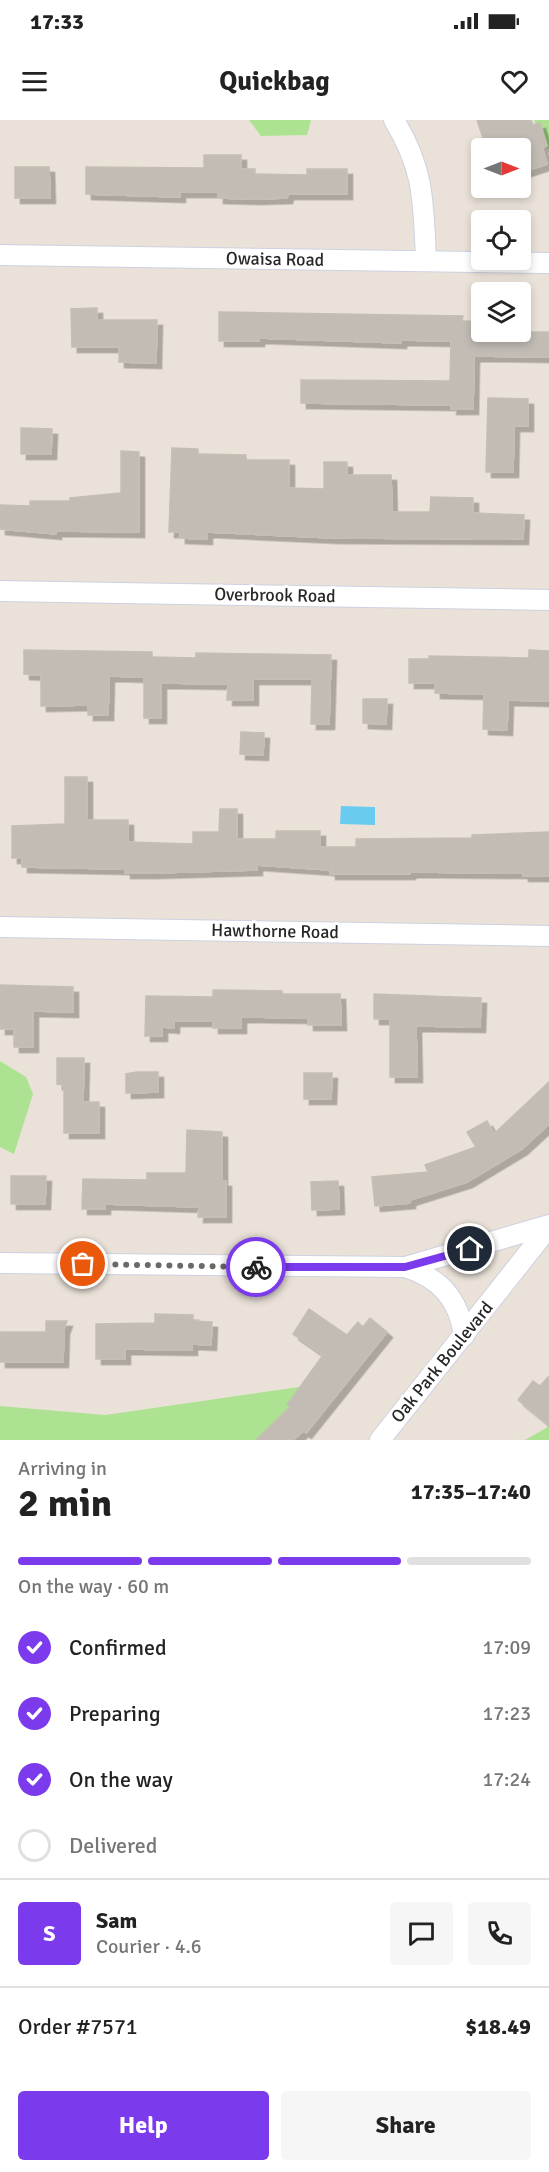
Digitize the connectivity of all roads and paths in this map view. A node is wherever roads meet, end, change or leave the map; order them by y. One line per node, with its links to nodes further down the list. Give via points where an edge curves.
1 (394, 120): 3 (street, via 411,149 421,184)
2 (0, 255): 3 (street, Owaisa Road)
3 (426, 260): 4 (street, Owaisa Road)
4 (549, 263)
5 (0, 591): 6 (street, Overbrook Road)
6 (549, 600)
7 (0, 927): 8 (street, Hawthorne Road)
8 (549, 936)
9 (549, 1226): 11 (street); 12 (street, Oak Park Boulevard)
10 (0, 1263): 11 (street)
11 (405, 1267): 12 (street, via 429,1277 453,1298)
12 (464, 1336): 13 (street, Oak Park Boulevard)
13 (380, 1440)

